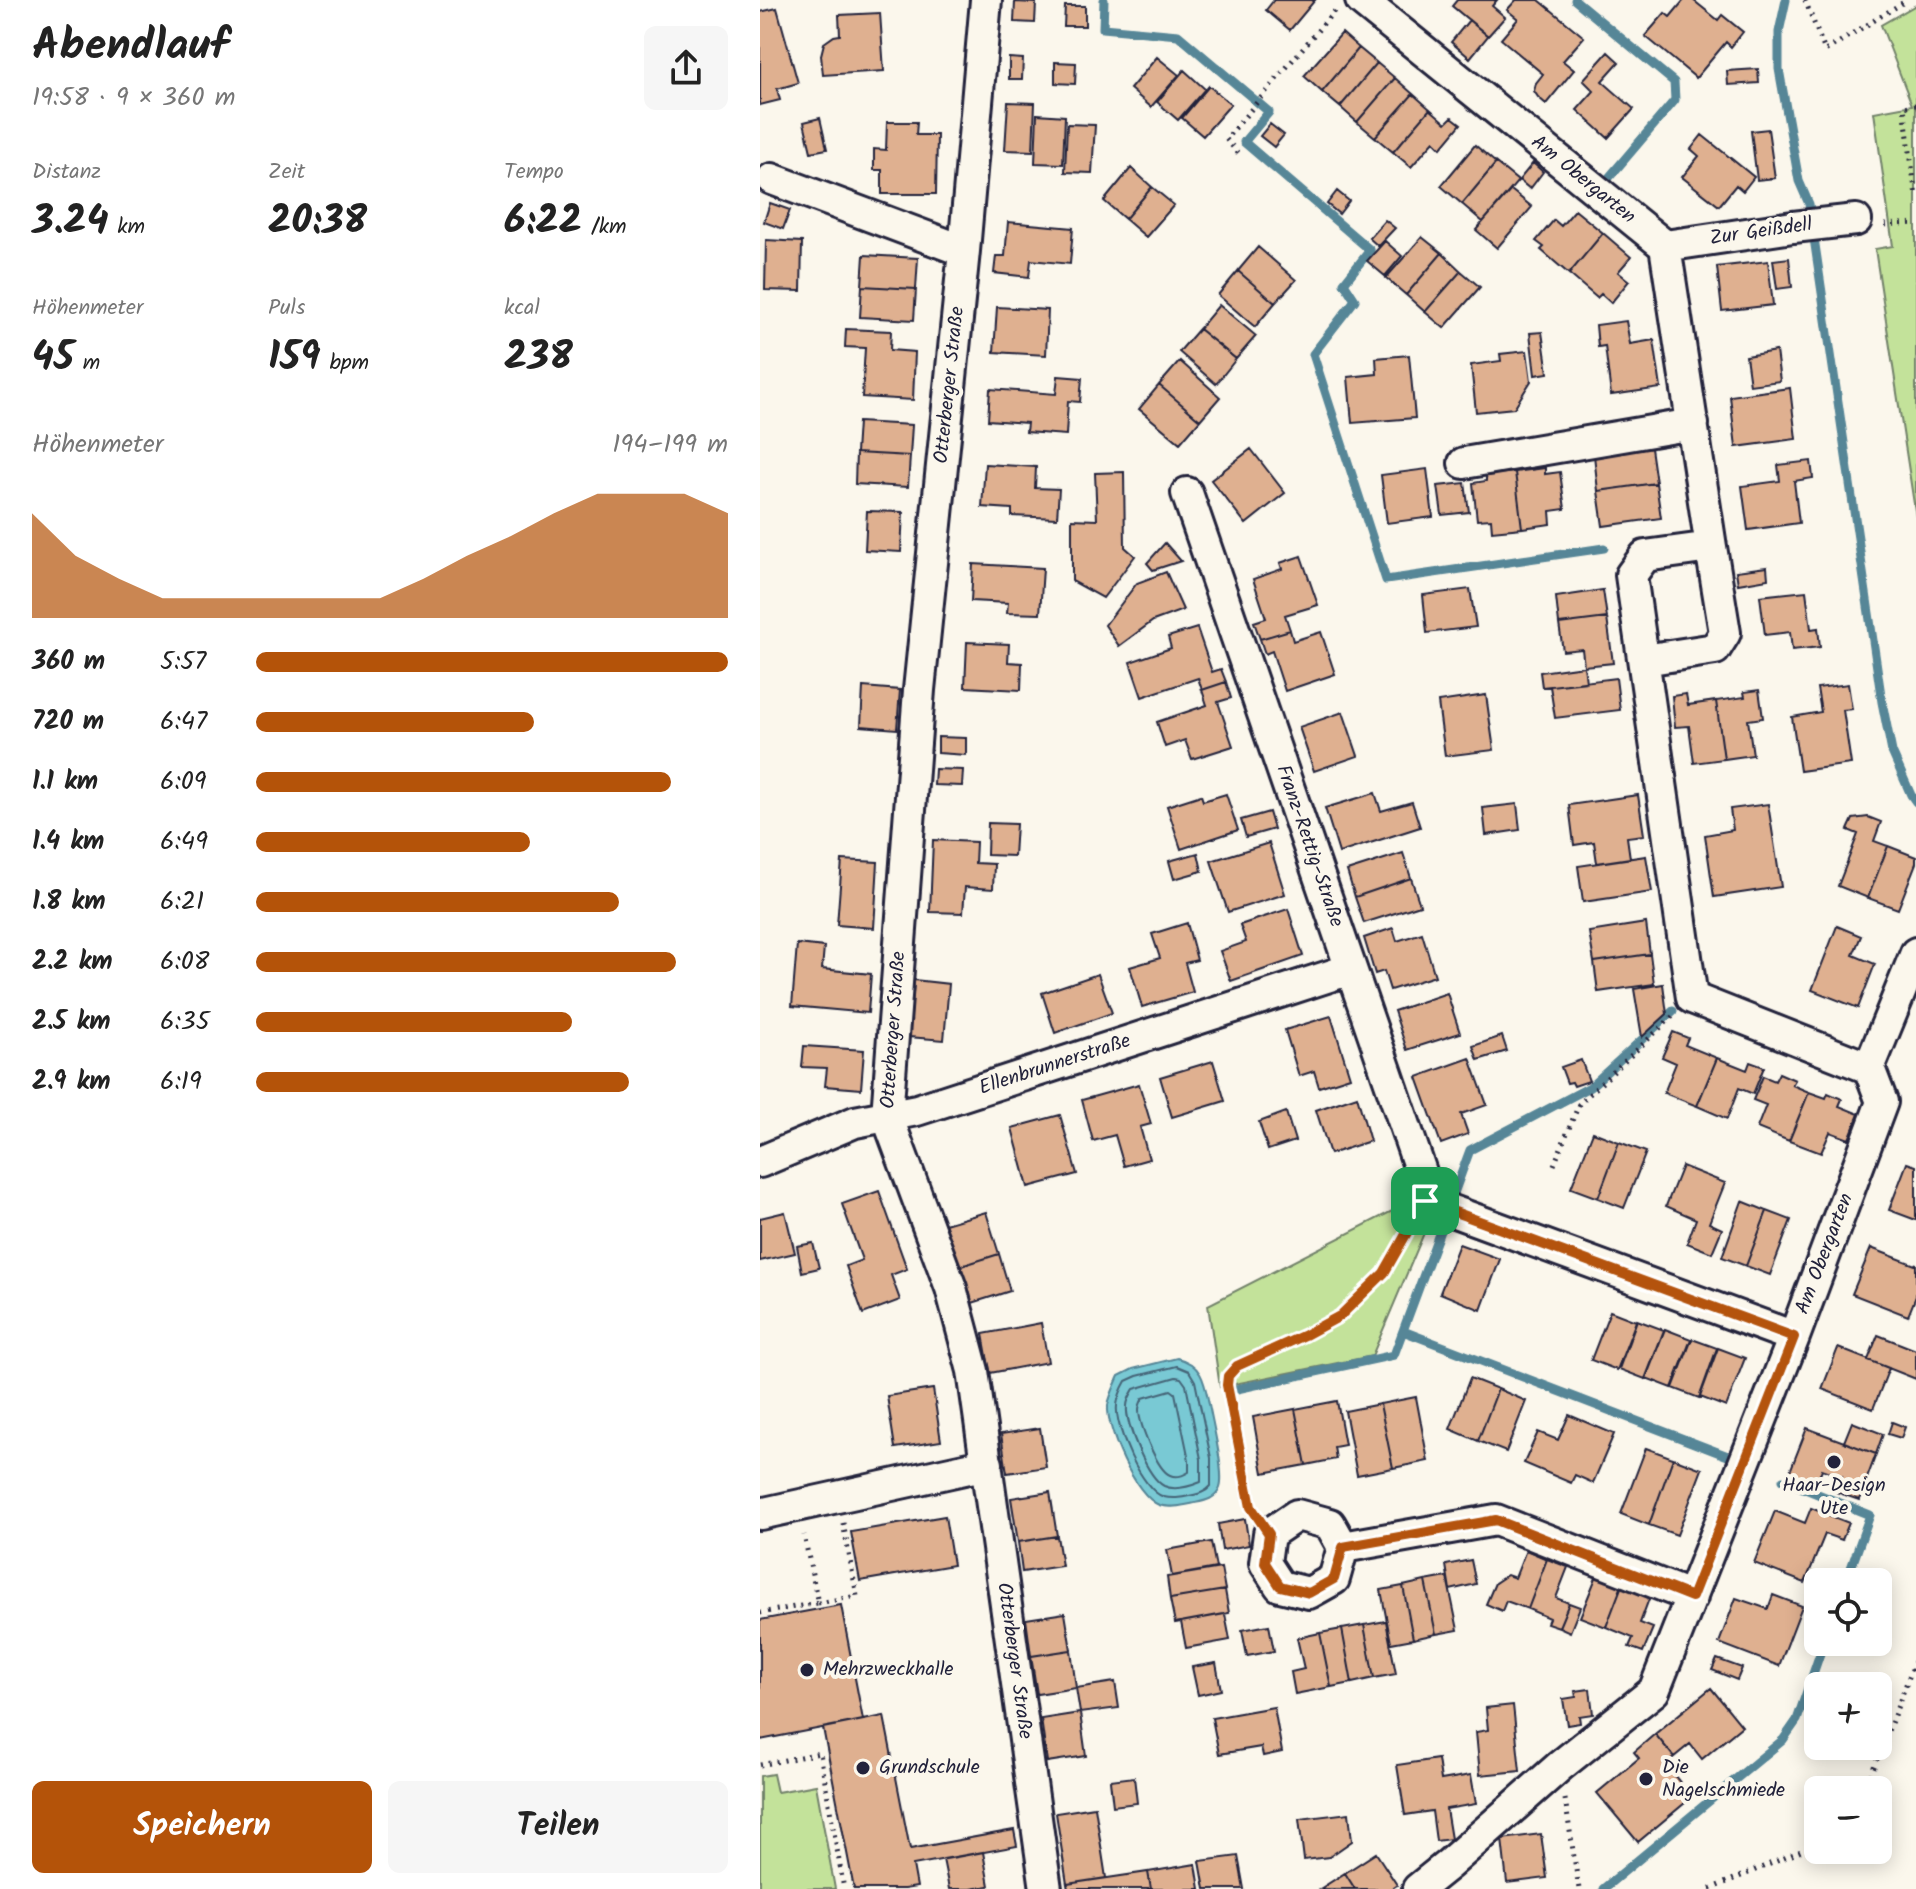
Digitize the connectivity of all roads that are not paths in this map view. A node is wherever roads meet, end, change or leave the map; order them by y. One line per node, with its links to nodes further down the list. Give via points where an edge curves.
1 (986, 0): 6 (street, Otterberger Straße)
2 (1361, 0): 5 (street, Am Obergarten)
3 (772, 179): 6 (street)
4 (1848, 221): 5 (street, Zur Geißdell)
5 (1665, 246): 7 (street)
6 (964, 251): 15 (street, Otterberger Straße, via 919,690)
7 (1693, 424): 8 (street); 10 (street)
8 (1464, 463)
9 (1187, 493): 13 (street, Franz-Rettig-Straße)
10 (1711, 547): 11 (street, via 1645,556 1631,575); 11 (street, via 1725,633 1715,649)
11 (1644, 660): 14 (street, via 1692,998)
12 (1916, 953): 14 (street)
13 (1351, 969): 15 (street, Ellenbrunnerstraße); 17 (street, Franz-Rettig-Straße, via 1422,1175 1425,1201)
14 (1869, 1068): 17 (street, Am Obergarten, via 1882,1102)
15 (887, 1116): 16 (street, Ellenbrunnerstraße, via 855,1122); 18 (street, Otterberger Straße, via 951,1288 973,1371)
16 (760, 1162)
17 (1794, 1337): 21 (street, Am Obergarten)
18 (987, 1464): 19 (street); 22 (street, Otterberger Straße)
19 (760, 1514)
20 (1343, 1547): 20 (street, via 1334,1579 1309,1593 1280,1586 1265,1563 1269,1534 1297,1515 1330,1524); 21 (street, via 1496,1520)
21 (1692, 1597): 23 (street, Am Obergarten, via 1654,1691)
22 (1046, 1889)
23 (1418, 1889)

